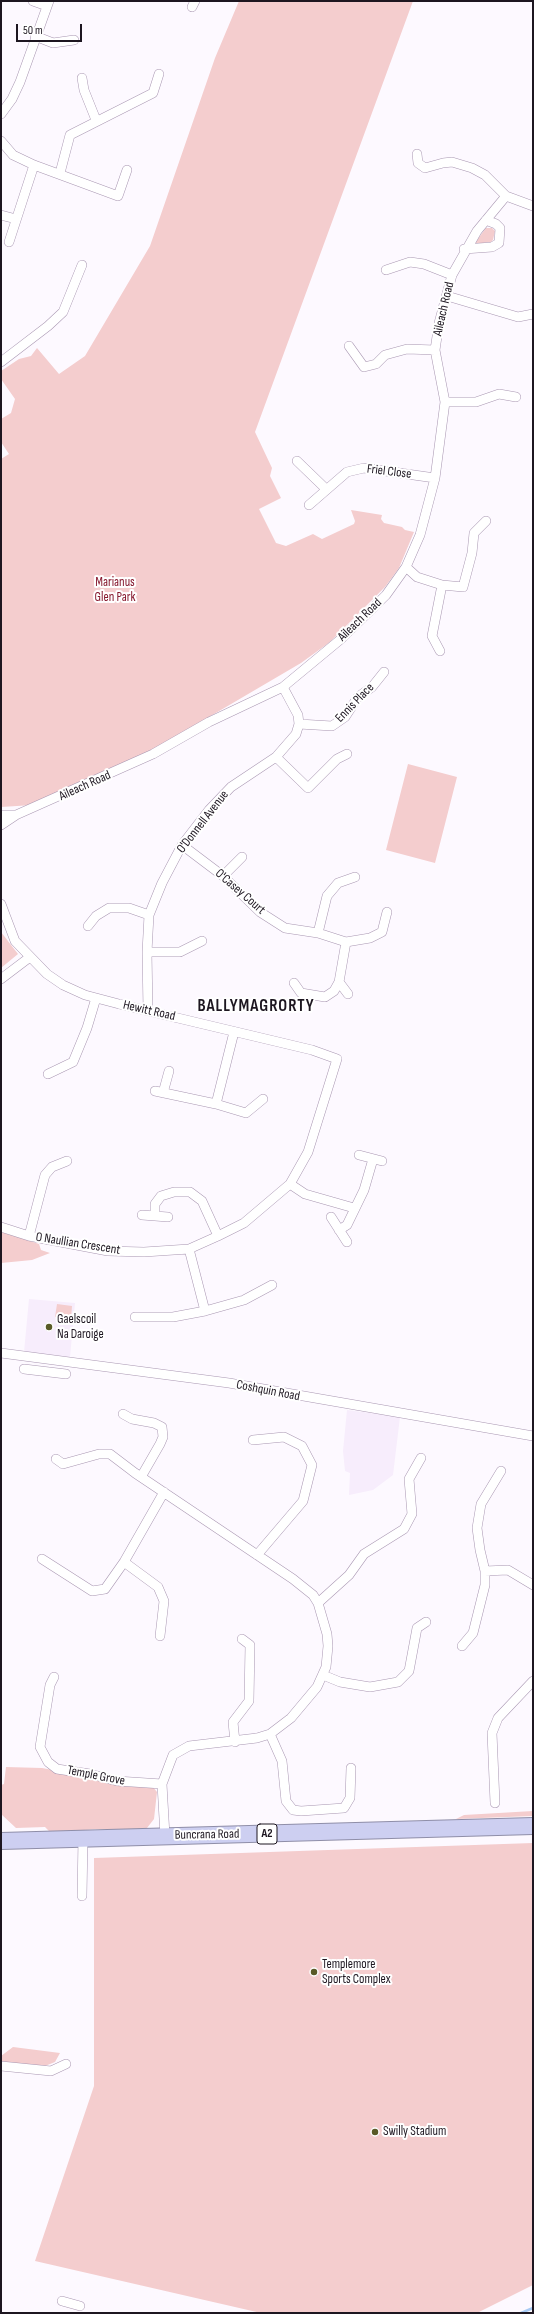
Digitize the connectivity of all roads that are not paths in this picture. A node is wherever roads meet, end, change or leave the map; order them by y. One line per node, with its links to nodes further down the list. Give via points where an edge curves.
1 (33, 1): 2 (street)
2 (48, 4): 3 (street)
3 (35, 36): 4 (street, via 53,43); 7 (street, via 20,82)
4 (74, 40)
5 (159, 74): 8 (street, via 153,93)
6 (82, 78): 8 (street)
7 (1, 114)
8 (96, 120): 13 (street, via 70,135)
9 (1, 141): 11 (street, via 13,155)
10 (417, 154): 14 (street, via 418,163 425,168 452,162 472,168 485,175)
11 (34, 166): 13 (street); 17 (street)
12 (127, 170): 13 (street, via 118,196)
13 (60, 174)
14 (506, 196): 15 (street); 18 (street, Aileach Road)
15 (533, 206)
16 (1, 215): 17 (street)
17 (16, 220): 19 (street)
18 (486, 220): 20 (street, Aileach Road); 20 (street, via 500,228 499,243 492,247)
19 (9, 242)
20 (464, 249): 23 (street, Aileach Road)
21 (82, 265): 28 (street, via 62,312)
22 (386, 270): 23 (street, via 410,262 424,264)
23 (452, 275): 24 (street, Aileach Road)
24 (447, 296): 25 (street, via 518,317); 27 (street, Aileach Road, via 439,323)
25 (533, 314)
26 (349, 346): 27 (street, via 364,367 407,349)
27 (436, 350): 30 (street, Aileach Road)
28 (1, 362)
29 (516, 397): 30 (street, via 500,394 476,402)
30 (445, 402): 32 (street, Aileach Road)
31 (297, 461): 33 (street)
32 (435, 478): 33 (street, Friel Close, via 364,468 347,472); 36 (street, Aileach Road, via 420,535)
33 (326, 488): 34 (street, Friel Close)
34 (309, 505)
35 (486, 521): 37 (street, via 474,533 472,553 463,587)
36 (406, 566): 37 (street, via 417,577); 40 (street, Aileach Road, via 386,595 366,617)
37 (442, 585): 38 (street, via 432,636)
38 (440, 651)
39 (384, 672): 41 (street, Ennis Place, via 372,687 358,697 345,717 332,726)
40 (283, 687): 41 (street, via 298,715); 45 (street, Aileach Road, via 209,722 153,754)
41 (299, 724): 43 (street, O'Donnell Avenue, via 293,740)
42 (347, 754): 43 (street, via 337,759 308,788)
43 (276, 756): 47 (street, O'Donnell Avenue, via 231,787)
44 (1, 814): 45 (street, Aileach Road)
45 (16, 815): 46 (street, Aileach Road)
46 (1, 825)
47 (182, 845): 49 (street, O'Casey Court); 53 (street, O'Donnell Avenue)
48 (242, 857): 49 (street)
49 (223, 876): 55 (street, O'Casey Court, via 260,912 285,928)
50 (355, 878): 55 (street, via 338,883 327,896)
51 (1, 904): 59 (street, Hewitt Road, via 15,941)
52 (387, 912): 57 (street, via 382,932 370,938)
53 (149, 915): 54 (street, via 129,908 109,908 96,916); 58 (street, O'Donnell Avenue)
54 (88, 926)
55 (318, 933): 57 (street, O'Casey Court)
56 (202, 941): 58 (street, via 180,952)
57 (346, 942): 62 (street)
58 (147, 952): 65 (street, O'Donnell Avenue)
59 (30, 957): 60 (street); 64 (street, Hewitt Road, via 63,985)
60 (1, 979)
61 (294, 982): 62 (street, via 302,993 325,997 334,991)
62 (339, 982): 63 (street)
63 (348, 994)
64 (96, 998): 65 (street, Hewitt Road); 69 (street, via 73,1062)
65 (148, 1011): 66 (street, Hewitt Road)
66 (234, 1032): 67 (street, Hewitt Road, via 312,1050); 71 (street)
67 (338, 1059): 74 (street, O Naullian Crescent, via 308,1152)
68 (169, 1072): 71 (street, via 159,1092)
69 (48, 1074)
70 (263, 1099): 71 (street, via 246,1113)
71 (216, 1104)
72 (359, 1155): 75 (street, via 377,1160)
73 (67, 1161): 82 (street, via 52,1167 45,1175)
74 (290, 1184): 75 (street, via 305,1194); 83 (street, O Naullian Crescent, via 244,1223)
75 (354, 1208): 81 (street, via 347,1225)
76 (142, 1215): 77 (street)
77 (155, 1216): 78 (street); 83 (street, via 155,1204 161,1196 174,1192 190,1192 202,1201)
78 (168, 1217)
79 (331, 1217): 81 (street)
80 (1, 1227): 82 (street, O Naullian Crescent)
81 (339, 1230): 84 (street)
82 (29, 1236): 85 (street, O Naullian Crescent, via 108,1251 144,1252)
83 (218, 1236): 85 (street, O Naullian Crescent)
84 (347, 1242)
85 (189, 1248): 87 (street)
86 (272, 1285): 87 (street, via 244,1300)
87 (205, 1311): 88 (street, via 172,1317)
88 (135, 1317)
89 (1, 1353): 90 (street, Coshquin Road)
90 (41, 1359): 92 (street); 95 (street, Coshquin Road, via 229,1383)
91 (24, 1369): 92 (street)
92 (41, 1371): 93 (street)
93 (66, 1374)
94 (123, 1414): 100 (street, via 162,1427 163,1437)
95 (533, 1436)
96 (253, 1440): 102 (street, via 284,1437 302,1446 312,1465 303,1501)
97 (421, 1458): 107 (street, via 408,1479 412,1514 404,1529 364,1554 349,1575)
98 (56, 1459): 100 (street, via 63,1464 99,1454 110,1454)
99 (501, 1471): 105 (street, via 481,1504 477,1528)
100 (141, 1477): 101 (street)
101 (164, 1492): 102 (street); 104 (street)
102 (258, 1555): 107 (street, via 313,1595)
103 (42, 1559): 104 (street, via 92,1591 105,1589)
104 (124, 1562): 109 (street, via 158,1587 164,1601)
105 (485, 1571): 106 (street, via 508,1570); 111 (street, via 485,1585 473,1633)
106 (533, 1585)
107 (318, 1603): 112 (street, via 328,1646)
108 (426, 1622): 112 (street, via 417,1628 409,1671 398,1682 370,1687 340,1682)
109 (160, 1636)
110 (242, 1639): 116 (street, via 250,1645 249,1701 233,1722)
111 (462, 1646)
112 (323, 1675): 115 (street, via 300,1708)
113 (54, 1677): 118 (street, Temple Grove, via 50,1686 40,1747 48,1762 57,1769 117,1781)
114 (533, 1681): 119 (street, via 498,1718 492,1733)
115 (270, 1734): 116 (street); 117 (street, via 282,1761 286,1801 293,1810 344,1808 350,1798)
116 (235, 1742): 118 (street, via 189,1746 173,1755)
117 (351, 1768)
118 (162, 1784): 121 (street)
119 (495, 1803)
120 (533, 1826): 121 (highway, Buncrana Road / A2)
121 (166, 1836): 122 (highway, Buncrana Road / A2)
122 (83, 1838): 123 (highway, Buncrana Road / A2); 124 (street)
123 (1, 1841)
124 (82, 1896)
125 (66, 2064): 126 (street, via 51,2071)
126 (1, 2066)

